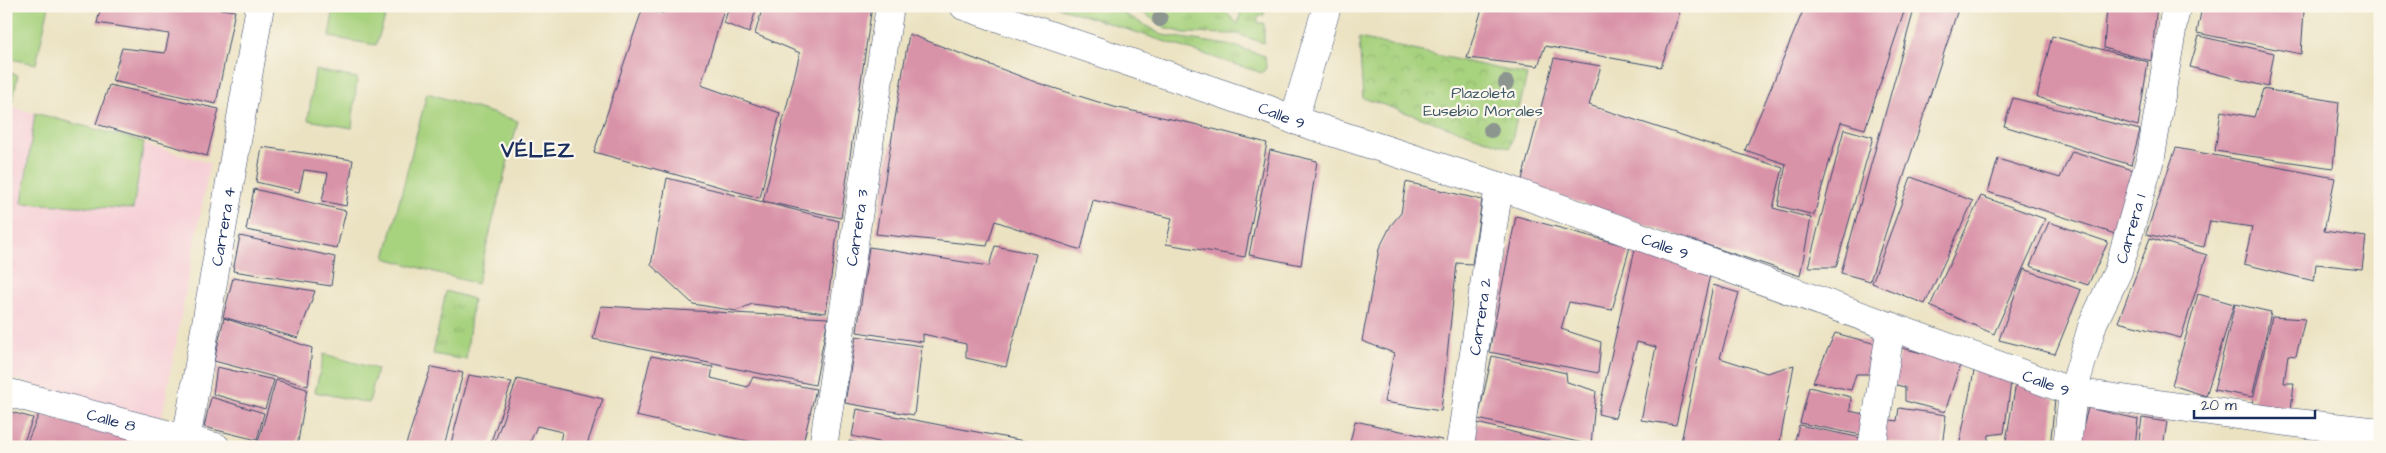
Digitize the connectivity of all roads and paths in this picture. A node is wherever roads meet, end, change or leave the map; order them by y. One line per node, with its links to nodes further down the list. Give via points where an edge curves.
1 (260, 6): 12 (street, Carrera 4)
2 (890, 6): 14 (street, Carrera 3)
3 (964, 6): 6 (street, Calle 9)
4 (1327, 6): 6 (street)
5 (2176, 6): 10 (street, Carrera 1, via 2151,156 2118,271 2093,323)
6 (1294, 120): 7 (street, Calle 9)
7 (1499, 186): 8 (street, Calle 9); 15 (street, Carrera 2)
8 (1891, 326): 10 (street, Calle 9); 16 (street)
9 (6, 392): 12 (street, Calle 8)
10 (2073, 392): 11 (street, Calle 9); 17 (street, Carrera 1)
11 (2380, 432)
12 (186, 442): 13 (street, Calle 8)
13 (216, 447)
14 (823, 447)
15 (1460, 447)
16 (1872, 447)
17 (2067, 447)

